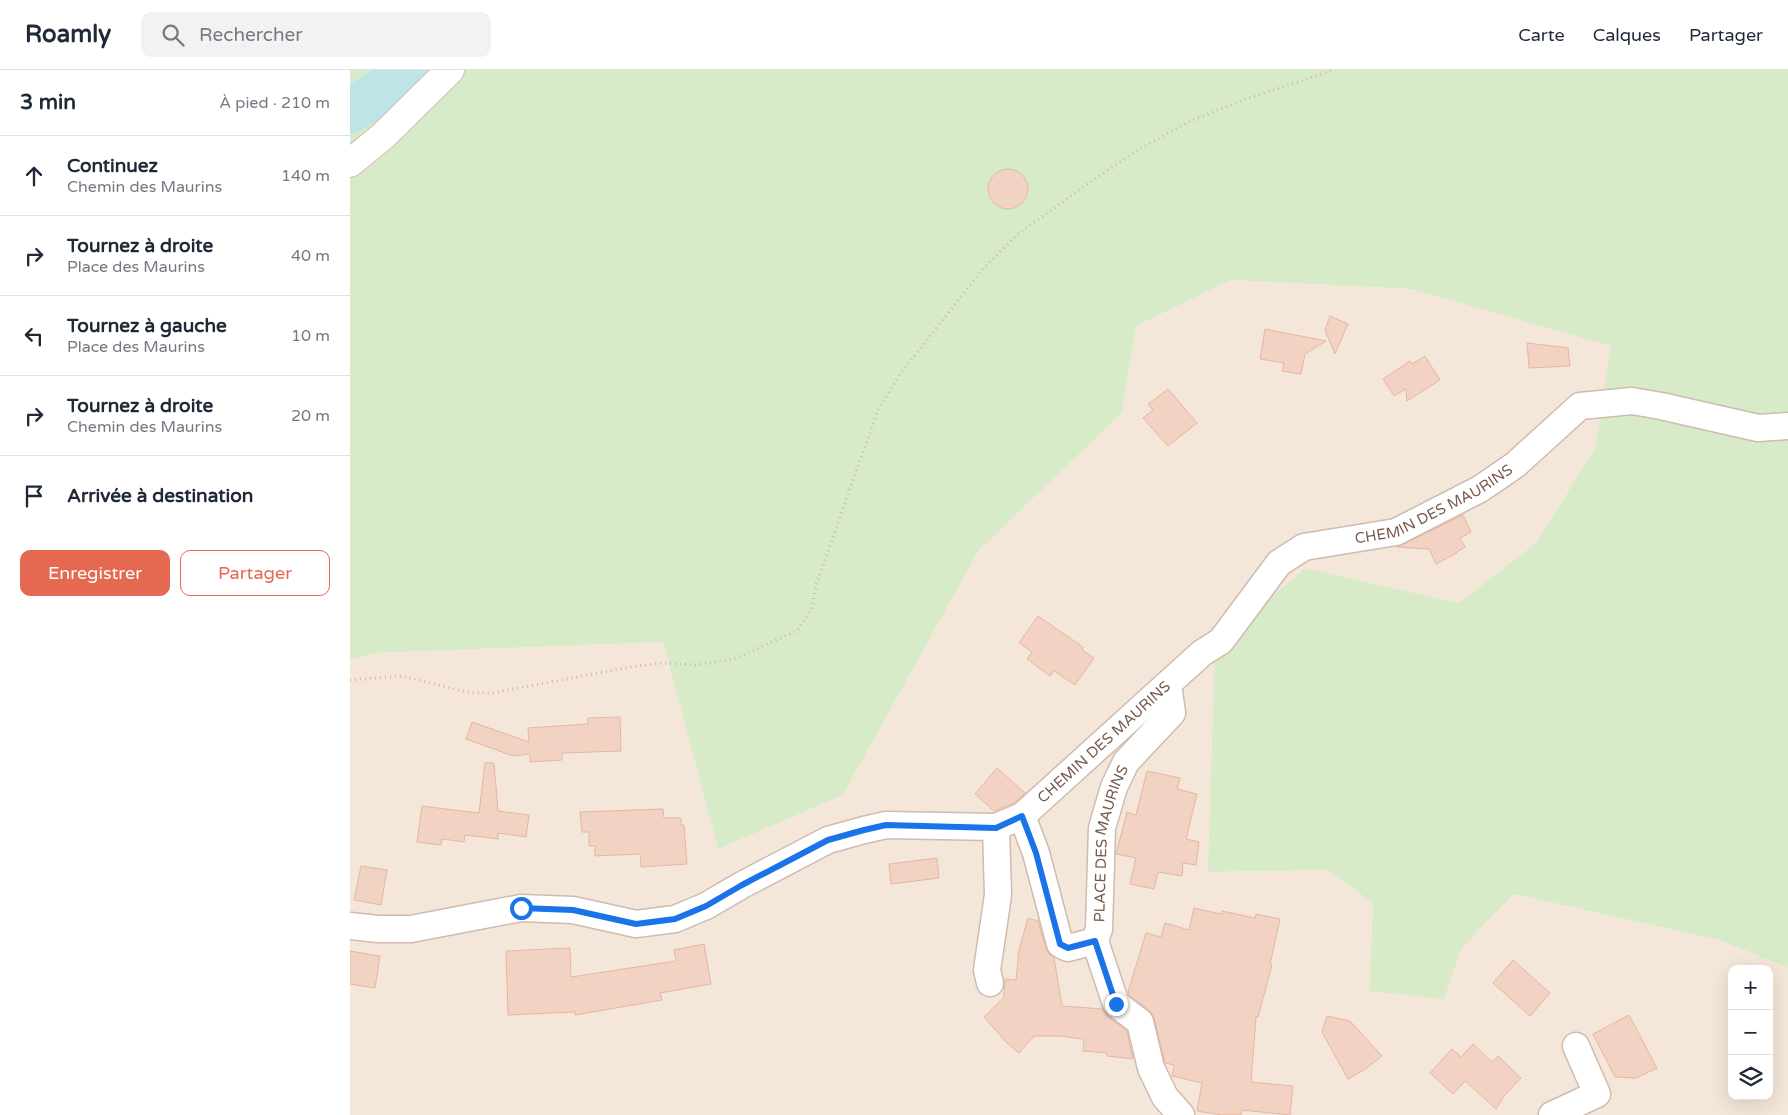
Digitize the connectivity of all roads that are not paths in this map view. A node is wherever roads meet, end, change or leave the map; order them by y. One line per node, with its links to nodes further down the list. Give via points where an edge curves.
1 (450, 70): 2 (main road, via 383,136)
2 (350, 163)
3 (1788, 426): 4 (street, CHEMIN DES MAURINS, via 1758,428 1632,400 1580,406 1515,465 1480,489 1396,532 1304,547 1279,562 1220,641)
4 (1168, 684): 5 (street, CHEMIN DES MAURINS); 8 (street, PLACE DES MAURINS, via 1172,713 1126,762 1114,787 1102,828 1099,929)
5 (1022, 816): 6 (street, CHEMIN DES MAURINS); 8 (street, PLACE DES MAURINS, via 1036,853 1060,944 1068,948)
6 (996, 828): 7 (street, CHEMIN DES MAURINS, via 886,825 828,840 706,906 675,919 636,924 573,910 521,908 411,929); 9 (street, via 998,895 987,970)
7 (350, 926)
8 (1095, 941): 11 (street, via 1116,1004 1140,1022 1151,1068 1165,1097)
9 (990, 983)
10 (1576, 1046): 12 (street, via 1596,1094)
11 (1181, 1115)
12 (1552, 1115)

